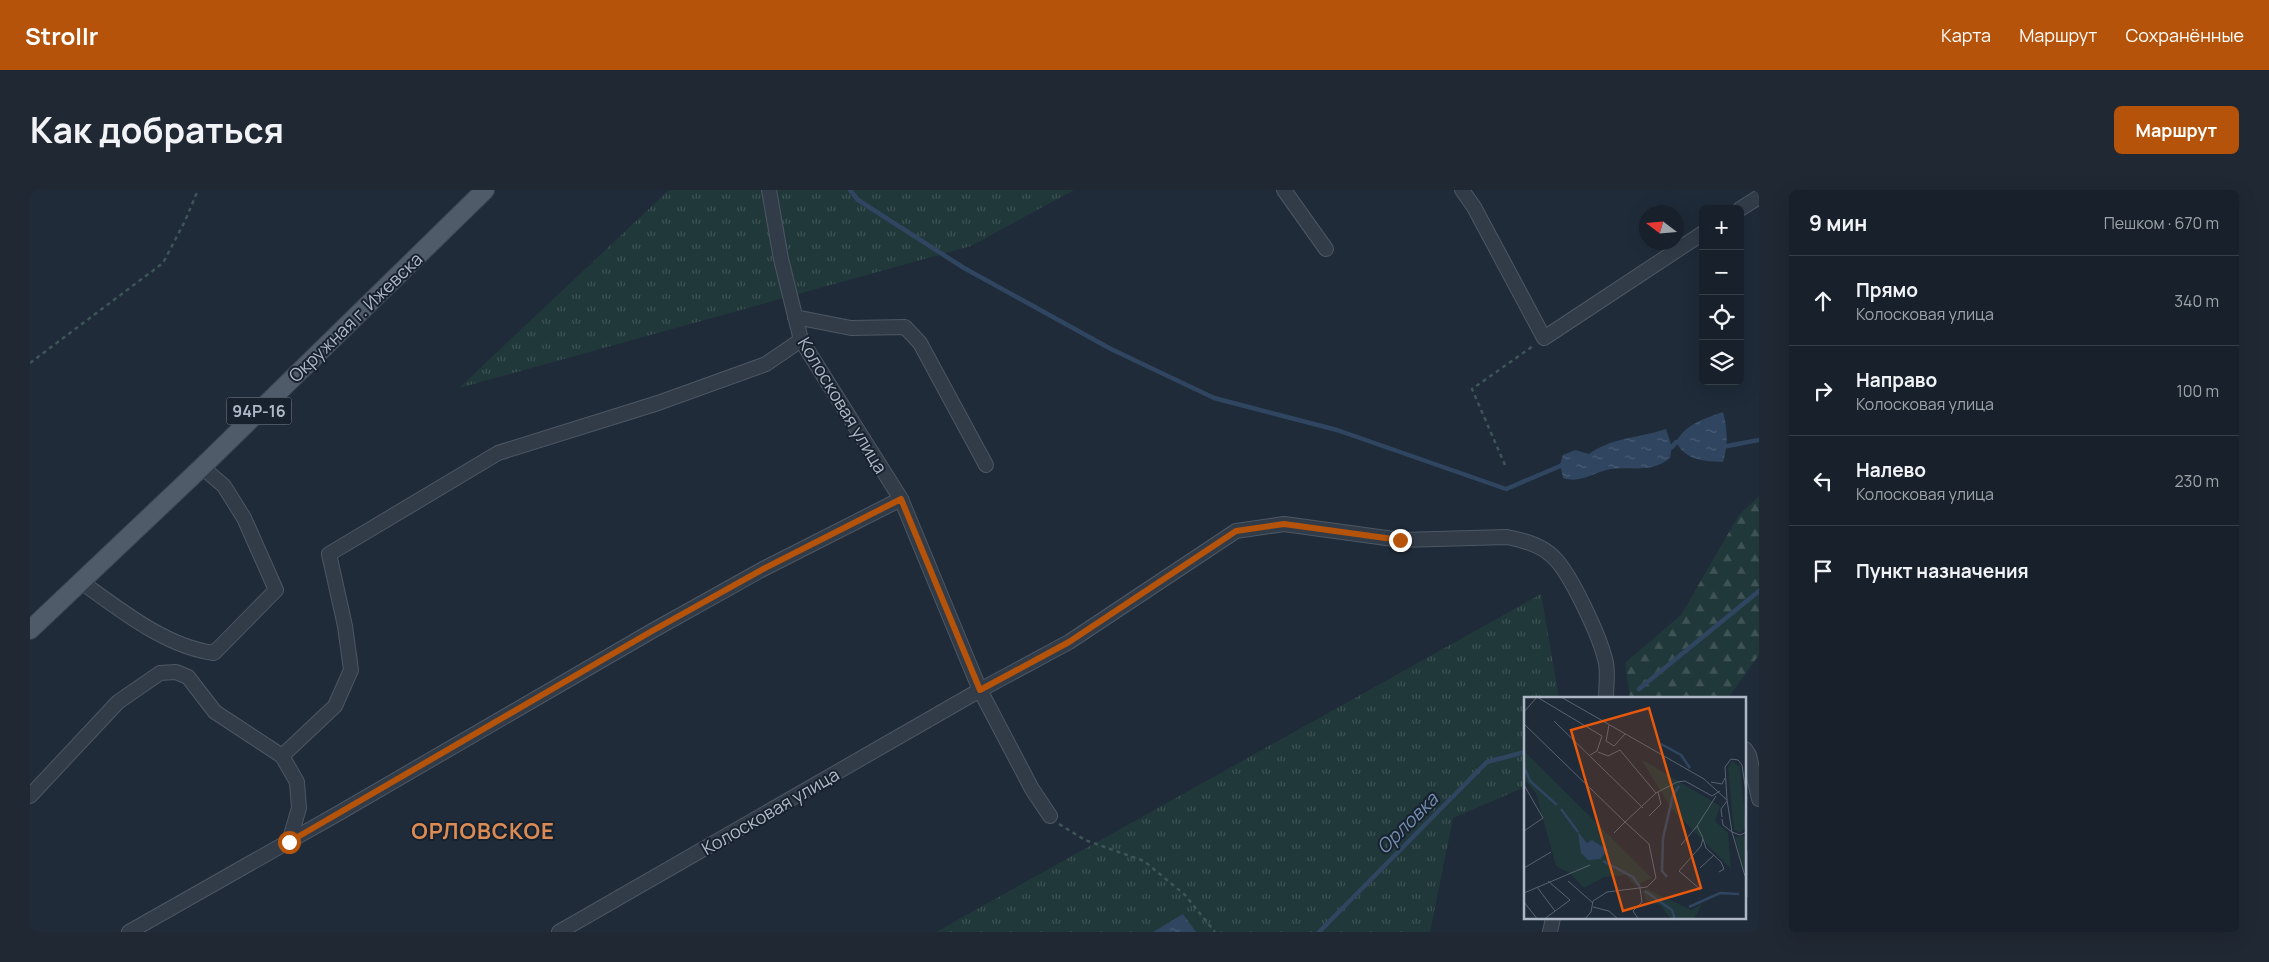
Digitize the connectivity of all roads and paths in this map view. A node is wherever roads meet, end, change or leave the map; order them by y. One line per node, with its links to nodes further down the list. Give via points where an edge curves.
1 (198, 190): 13 (path, via 163,263)
2 (485, 190): 16 (main road, Окружная г. Ижевска / 94Р-16)
3 (769, 190): 10 (street, Колосковая улица)
4 (1284, 190): 9 (street)
5 (1462, 190): 11 (street)
6 (1759, 197): 7 (street)
7 (1744, 206)
8 (1699, 236): 11 (street)
9 (1326, 249)
10 (795, 317): 12 (street, Колосковая улица); 14 (street, via 851,328 905,327 920,343)
11 (1544, 338): 15 (path, via 1472,389)
12 (800, 340): 17 (street, Колосковая улица); 23 (street, via 766,364 658,403 498,453 329,554 351,670 335,706)
13 (30, 363)
14 (986, 465)
15 (1505, 465)
16 (202, 467): 18 (main road, Окружная г. Ижевска / 94Р-16); 18 (street, via 224,486 244,518 276,590 214,653 196,651 141,624)
17 (901, 499): 20 (street, Колосковая улица); 27 (street, via 763,569 652,631)
18 (80, 581): 19 (main road, Окружная г. Ижевска / 94Р-16)
19 (30, 630)
20 (980, 690): 21 (street, Колосковая улица, via 1069,642 1236,531 1284,524 1400,540 1507,536 1524,540 1550,553 1561,564 1584,605 1606,664); 26 (street, via 1032,789); 29 (street, Колосковая улица)
21 (1606, 697)
22 (1746, 750): 25 (street)
23 (282, 756): 24 (street, via 215,712 188,677 176,672 160,672 118,702); 27 (street, via 297,782 299,808)
24 (30, 796)
25 (1759, 799)
26 (1050, 816): 30 (path, via 1085,840 1144,861 1185,895)
27 (289, 842): 28 (street)
28 (130, 932)
29 (559, 932)
30 (1215, 932)

